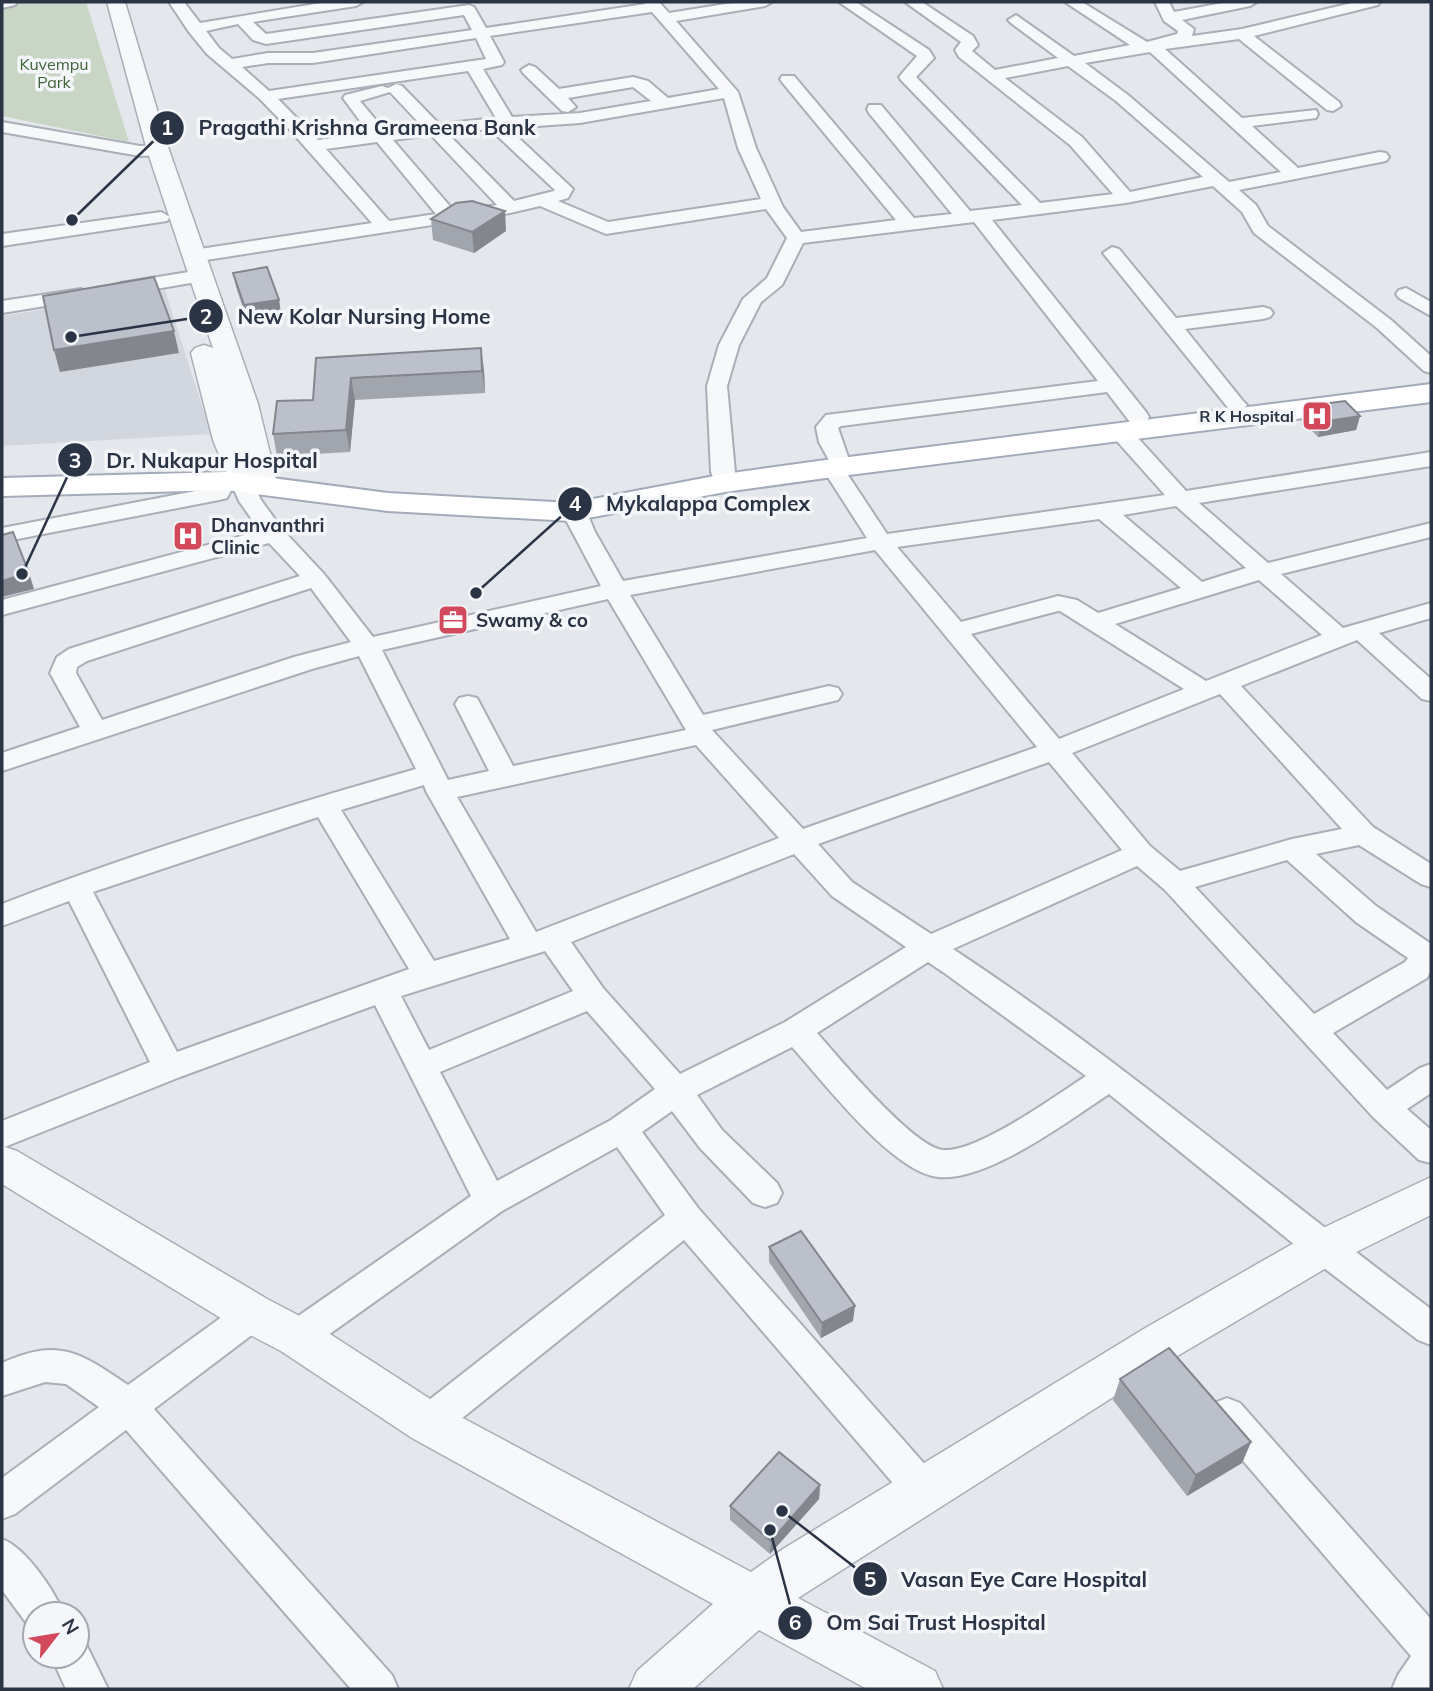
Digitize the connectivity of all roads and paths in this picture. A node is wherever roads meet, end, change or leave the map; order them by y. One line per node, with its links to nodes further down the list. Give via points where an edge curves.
1 (10, 2): 13 (street)
2 (101, 2): 44 (street)
3 (116, 2): 44 (street)
4 (176, 2): 18 (street)
5 (356, 2): 16 (street)
6 (765, 2): 14 (street)
7 (846, 2): 52 (street, via 923,53 926,58 907,77)
8 (912, 2): 27 (street, via 967,39 970,45 963,50)
9 (1072, 2): 21 (street)
10 (1162, 2): 15 (street)
11 (1251, 2): 15 (street)
12 (1373, 2): 20 (street)
13 (2, 4)
14 (657, 9): 19 (street); 31 (street)
15 (1170, 18): 21 (street, via 1186,29 1184,37)
16 (242, 19): 18 (street); 19 (street, via 258,37 266,38 463,9 472,13)
17 (1016, 20): 22 (street)
18 (194, 29): 23 (street)
19 (482, 34): 23 (street); 26 (street, via 496,62)
20 (1242, 34): 21 (street); 34 (street)
21 (1156, 46): 22 (street); 39 (street)
22 (1075, 61): 27 (street); 47 (street)
23 (227, 65): 32 (street)
24 (622, 69): 30 (street)
25 (529, 70): 30 (street)
26 (477, 72): 29 (street); 32 (street); 38 (street)
27 (993, 75): 48 (street, via 1076,141)
28 (788, 79): 56 (street)
29 (396, 89): 41 (street); 42 (street, via 351,98)
30 (549, 89): 33 (street, via 632,82); 37 (street)
31 (730, 92): 33 (street); 50 (street, via 747,148)
32 (266, 96): 43 (street)
33 (666, 105): 37 (street)
34 (1333, 106)
35 (876, 109): 53 (street)
36 (1310, 114): 39 (street)
37 (580, 118): 38 (street)
38 (499, 122): 41 (street); 49 (street, via 564,189 562,194)
39 (1239, 122): 46 (street)
40 (2, 127): 44 (street)
41 (433, 129): 42 (street); 51 (street)
42 (381, 136): 43 (street); 55 (street)
43 (314, 146): 57 (street)
44 (149, 151): 54 (street); 61 (street)
45 (1380, 157): 46 (street)
46 (1294, 174): 47 (street)
47 (1220, 184): 48 (street); 67 (street, via 1250,209 1261,229 1384,324)
48 (1126, 198): 52 (street)
49 (542, 200): 50 (street, via 606,228); 51 (street)
50 (772, 203): 58 (street)
51 (510, 208): 55 (street)
52 (1035, 208): 53 (street)
53 (972, 216): 56 (street); 69 (street)
54 (161, 217): 59 (street); 61 (street)
55 (449, 217): 57 (street)
56 (909, 224): 58 (street)
57 (385, 227): 61 (street)
58 (796, 238): 76 (street, via 775,281 753,299 729,345 717,386)
59 (2, 239)
60 (1112, 253): 66 (street)
61 (193, 270): 63 (street); 77 (street)
62 (1406, 294): 64 (street)
63 (2, 307)
64 (1431, 310)
65 (1263, 313): 66 (street)
66 (1170, 325): 71 (street)
67 (1431, 368)
68 (1431, 380): 71 (main road)
69 (1113, 385): 72 (street); 74 (street, via 834,420 827,427)
70 (1431, 393): 72 (main road)
71 (1236, 405): 72 (main road)
72 (1128, 424): 74 (main road); 79 (street)
73 (1431, 459): 79 (street)
74 (835, 462): 76 (main road); 85 (street)
75 (2, 477): 77 (main road)
76 (723, 477): 80 (main road)
77 (247, 481): 78 (main road); 80 (main road, via 388,502); 83 (street); 84 (street, via 189,500)
78 (2, 487)
79 (1181, 499): 81 (street); 86 (street)
80 (572, 506): 88 (street)
81 (1104, 511): 85 (street); 89 (street)
82 (1431, 530): 86 (street)
83 (274, 534): 87 (street); 90 (street)
84 (2, 535)
85 (881, 542): 88 (street); 93 (street)
86 (1264, 571): 89 (street); 94 (street)
87 (316, 579): 95 (street); 101 (street, via 78,655 66,663 63,673)
88 (615, 590): 95 (street); 100 (street)
89 (1199, 591): 92 (street)
90 (2, 608)
91 (1431, 610): 94 (street)
92 (1095, 622): 93 (street, via 1058,603); 96 (street)
93 (955, 631): 102 (street)
94 (1350, 634): 96 (street); 97 (street)
95 (368, 646): 101 (street); 105 (street)
96 (1214, 687): 102 (street); 107 (street)
97 (1431, 693)
98 (829, 694): 100 (street)
99 (468, 704): 104 (street)
100 (699, 730): 104 (street); 108 (street)
101 (96, 732): 103 (street)
102 (1052, 751): 108 (street); 110 (street)
103 (2, 762)
104 (506, 779): 105 (street)
105 (436, 782): 106 (street); 115 (street)
106 (324, 804): 113 (street); 117 (street)
107 (1363, 834): 109 (street); 111 (street)
108 (798, 841): 115 (street); 116 (street, via 842,889)
109 (1292, 849): 112 (street); 121 (street, via 1366,914 1419,949 1423,957 1416,970)
110 (1140, 853): 112 (street); 116 (street)
111 (1431, 877)
112 (1175, 883): 121 (street)
113 (76, 886): 114 (street); 123 (street)
114 (2, 915)
115 (540, 941): 117 (street); 119 (street)
116 (929, 947): 120 (street); 124 (street)
117 (427, 974): 118 (street)
118 (383, 990): 122 (street); 123 (street)
119 (592, 996): 122 (street); 126 (street)
120 (796, 1031): 124 (street, via 902,1143 936,1164 960,1164 994,1149); 126 (street)
121 (1311, 1031): 127 (street)
122 (422, 1066): 134 (street)
123 (169, 1068): 129 (street)
124 (1110, 1077): 136 (street)
125 (1431, 1077): 127 (street)
126 (676, 1091): 128 (street); 132 (street, via 711,1139)
127 (1384, 1108): 130 (street)
128 (622, 1129): 134 (street); 135 (street)
129 (2, 1135)
130 (1431, 1150)
131 (2, 1163): 137 (street)
132 (765, 1193)
133 (1431, 1195): 136 (street)
134 (490, 1201): 139 (street)
135 (686, 1218): 143 (street); 144 (street)
136 (1323, 1248): 138 (street); 140 (street)
137 (253, 1314): 139 (street); 142 (street)
138 (1431, 1328)
139 (296, 1337): 143 (street)
140 (1187, 1369): 144 (street); 149 (street)
141 (2, 1380): 142 (street, via 46,1366 73,1368)
142 (129, 1407): 145 (street); 153 (street)
143 (428, 1423): 148 (street)
144 (923, 1490): 148 (street, via 800,1566)
145 (2, 1501)
146 (2, 1558): 147 (street)
147 (34, 1600)
148 (756, 1600): 154 (street); 155 (street)
149 (1431, 1649)
150 (1431, 1662): 156 (street)
151 (78, 1670): 152 (street)
152 (88, 1689)
153 (378, 1689)
154 (655, 1689)
155 (917, 1689)
156 (1412, 1689)

